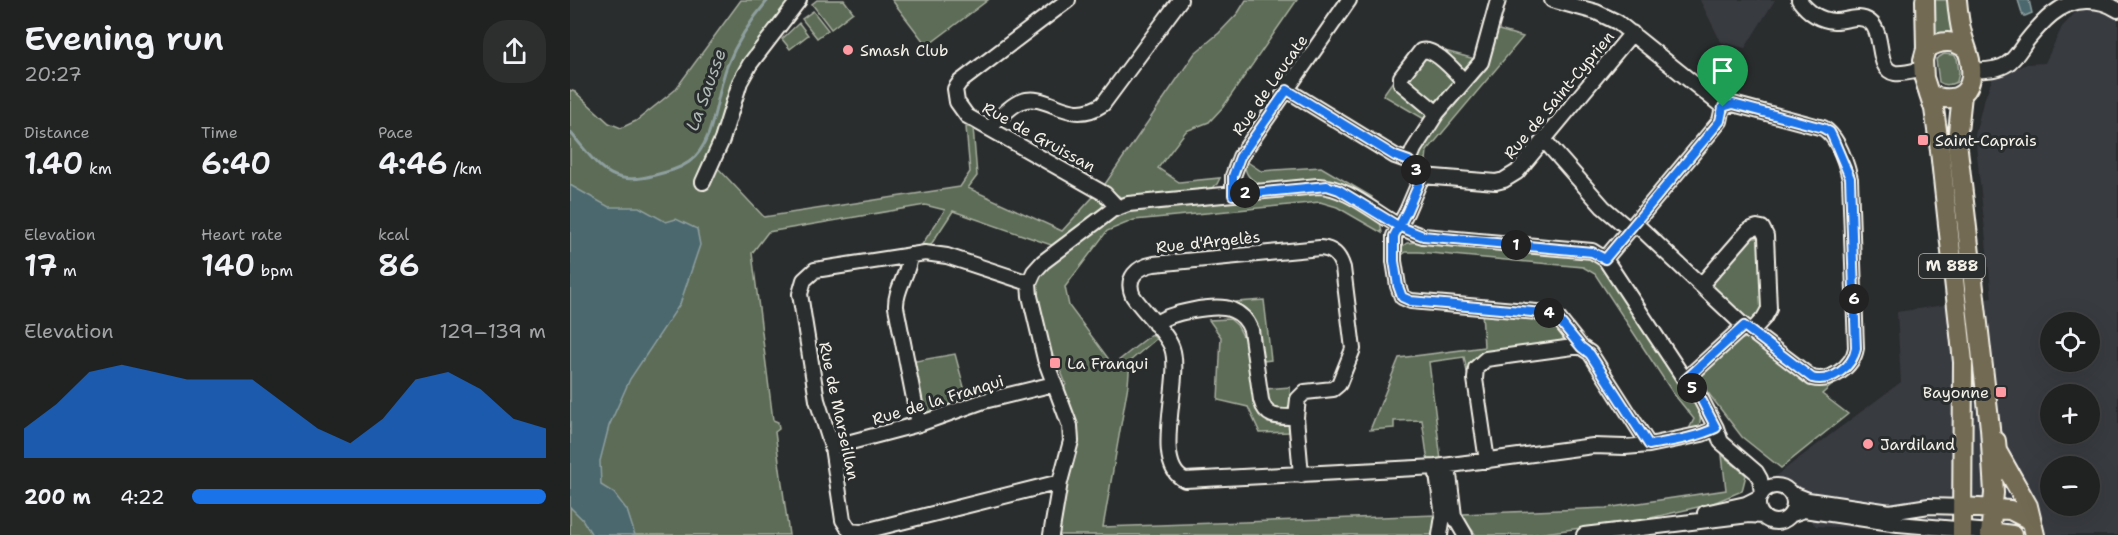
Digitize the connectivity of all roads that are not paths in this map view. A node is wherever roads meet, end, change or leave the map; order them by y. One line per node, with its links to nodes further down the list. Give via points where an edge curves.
1 (799, 0): 26 (street, via 750,63)
2 (1068, 0): 22 (street, Rue de Gruissan, via 957,85 957,102 963,112)
3 (1180, 0): 22 (street, via 1108,99 1096,109 1077,112 1024,100)
4 (1349, 0): 17 (street, Rue de Leucate)
5 (1498, 0): 16 (street, via 1481,62)
6 (1552, 0): 11 (street, via 1596,12)
7 (1798, 0): 14 (street, via 1819,18 1835,21 1854,17 1871,22 1878,34 1884,64 1891,72)
8 (1925, 0): 12 (main road)
9 (1957, 0): 13 (main road)
10 (2118, 10): 15 (street, via 2094,1 2069,4 2045,19 2007,64)
11 (1632, 33): 20 (street); 23 (street, Rue de Saint-Cyprien)
12 (1926, 49): 13 (main road, via 1948,42); 14 (main road)
13 (1967, 50): 15 (main road)
14 (1923, 69): 18 (main road)
15 (1971, 71): 19 (main road)
16 (1464, 81): 21 (street); 21 (street, via 1432,51 1420,51 1401,77 1401,83)
17 (1287, 90): 24 (street); 27 (street, Rue de Leucate, via 1240,157 1233,176)
18 (1929, 94): 19 (main road, via 1947,99); 53 (main road, M 888, via 1940,151 1963,362 1963,463)
19 (1962, 95): 43 (main road, M 888, via 1957,141)
20 (1723, 107): 30 (street, via 1720,121); 36 (street, via 1733,104 1823,128 1830,132 1850,178 1856,348 1851,362 1828,379 1812,378)
21 (1437, 113): 24 (street)
22 (990, 128): 28 (street, Rue de Gruissan, via 1106,194)
23 (1544, 140): 25 (street, Rue de Saint-Cyprien, via 1517,172 1504,180); 30 (street, via 1603,207)
24 (1409, 161): 25 (street)
25 (1422, 176): 29 (street)
26 (703, 182)
27 (1233, 195): 28 (street); 29 (street, via 1327,186)
28 (1118, 208): 33 (street, via 1043,262)
29 (1398, 226): 32 (street, via 1423,236 1592,252); 37 (street, via 1393,242 1394,261 1399,292 1405,299 1549,313 1558,318)
30 (1633, 227): 32 (street); 34 (street)
31 (910, 255): 33 (street, Rue de Marseillan, via 941,255); 41 (street, via 896,307); 45 (street, Rue de Marseillan, via 815,270 802,284 800,294 817,400)
32 (1605, 259): 38 (street)
33 (1029, 283): 39 (street)
34 (1701, 285): 36 (street); 36 (street, via 1749,230 1762,228 1766,236 1769,309 1764,318)
35 (1155, 324): 40 (street, via 1184,311 1227,308 1238,312 1251,330 1262,407 1273,417); 40 (street, Rue d'Argelès, via 1131,291 1132,276 1141,268 1320,248 1331,250 1343,268 1353,349 1339,384 1333,389 1301,395); 48 (street, Rue d'Argelès, via 1173,349 1169,454 1177,476 1191,480)
36 (1748, 329): 38 (street)
37 (1581, 347): 44 (street, via 1590,354); 46 (street, via 1486,359 1476,368)
38 (1685, 380): 42 (street, via 1701,399)
39 (1054, 384): 41 (street, Rue de la Franqui, via 984,401); 49 (street, via 1070,426 1071,441)
40 (1296, 417): 48 (street, Rue d'Argelès)
41 (919, 424): 45 (street, Rue de la Franqui)
42 (1716, 428): 44 (street, Rue d'Argelès, via 1702,435); 50 (street, via 1756,461); 52 (street, via 1721,442 1756,472)
43 (1990, 428): 54 (main road, M 888); 57 (main road, via 1995,432 1997,450 2028,506)
44 (1649, 445): 46 (street, Rue d'Argelès, via 1593,446)
45 (832, 447): 49 (street, Rue de Marseillan, via 843,520 847,529 855,532)
46 (1487, 461): 47 (street, Rue d'Argelès)
47 (1442, 467): 48 (street, Rue d'Argelès); 62 (street); 63 (street, via 1454,516)
48 (1301, 475)
49 (1060, 482): 61 (street)
50 (1776, 487): 51 (street); 52 (street)
51 (1790, 493): 53 (street, via 1808,500 1890,512); 55 (street, via 1794,501)
52 (1761, 495): 56 (street, via 1759,509); 58 (street)
53 (1957, 506): 54 (main road); 59 (main road, M 888)
54 (1993, 509): 57 (main road, via 2010,510); 60 (main road, M 888)
55 (1787, 517): 56 (street, via 1776,522); 59 (street, via 1808,510); 66 (street)
56 (1765, 518): 58 (street, via 1755,515); 65 (street)
57 (2033, 527)
58 (1672, 528): 64 (street)
59 (1962, 532): 60 (street)
60 (1990, 534): 67 (main road)
61 (1051, 535)
62 (1440, 535)
63 (1465, 535)
64 (1584, 535)
65 (1771, 535)
66 (1778, 535)
67 (2012, 535)

